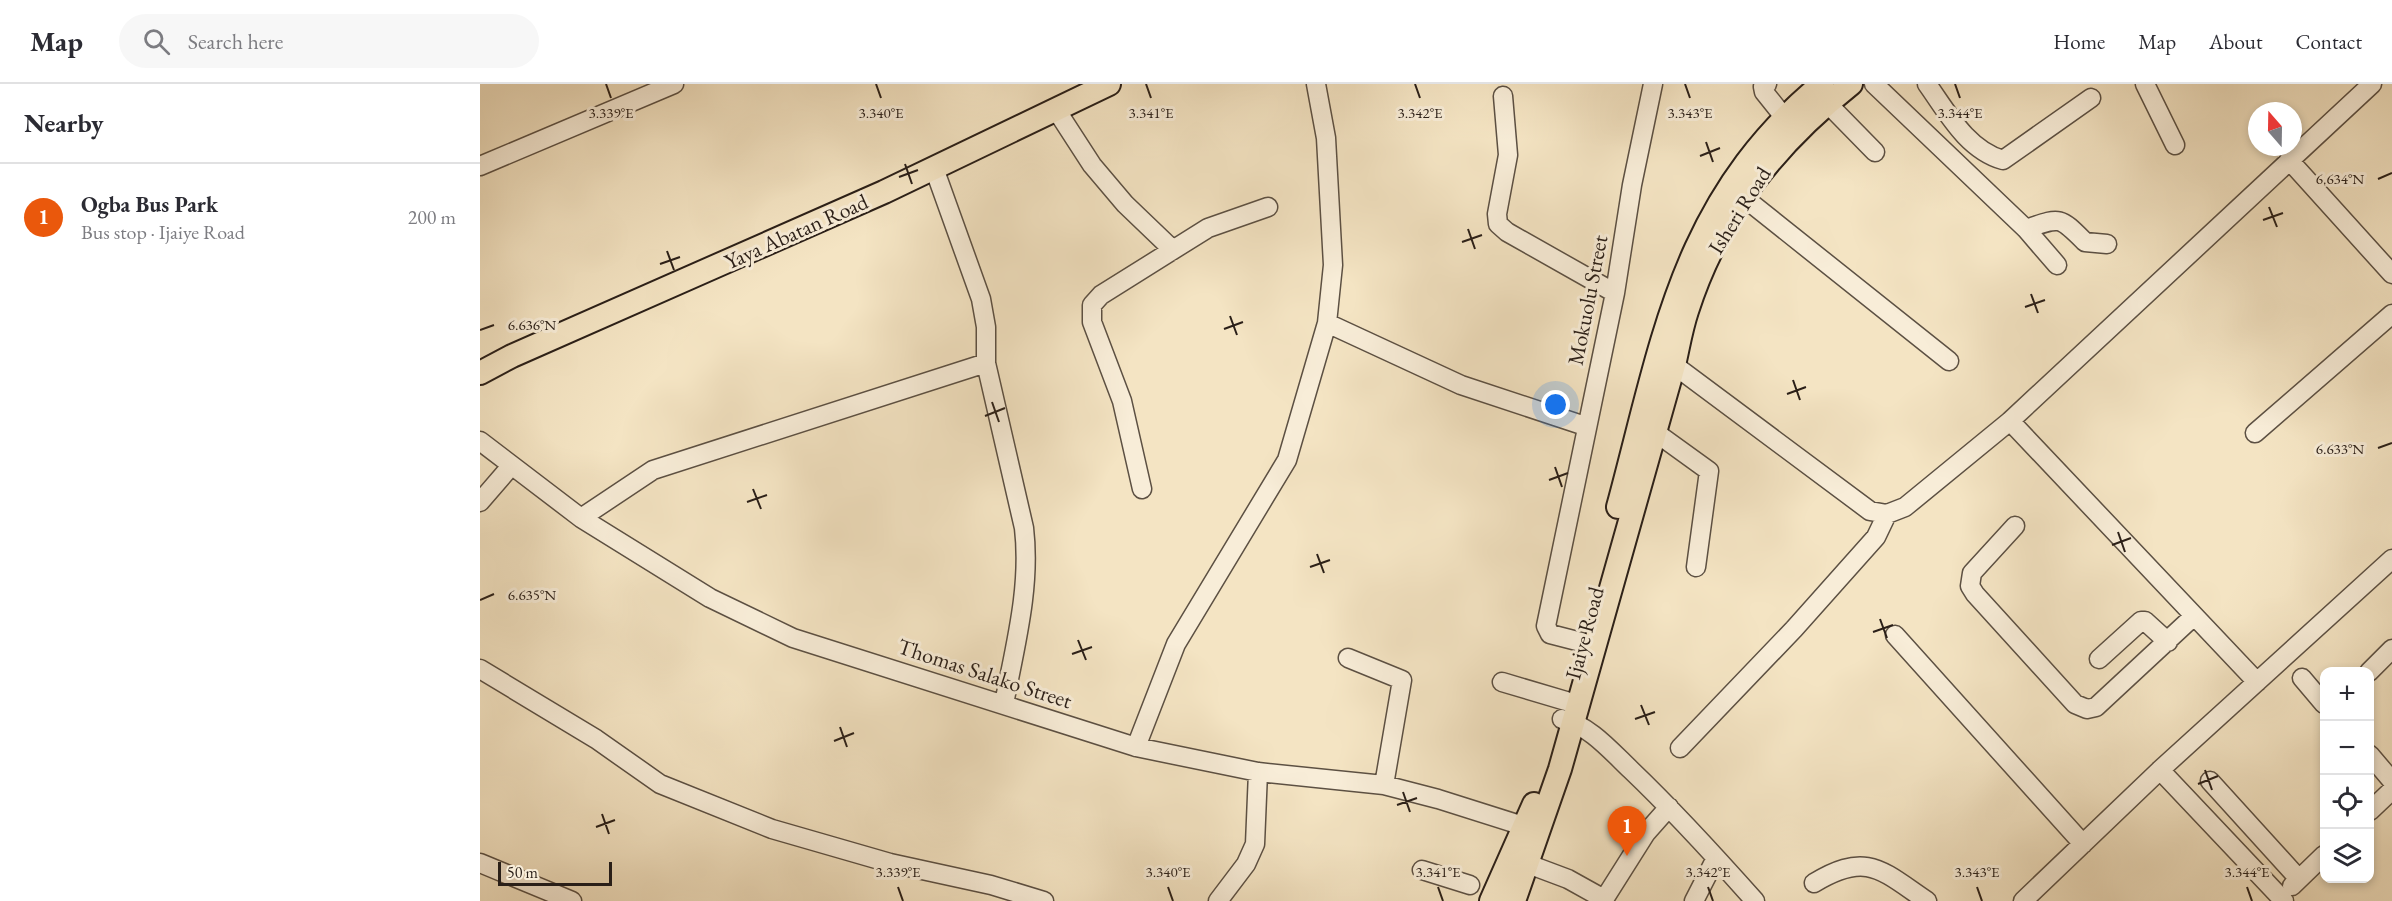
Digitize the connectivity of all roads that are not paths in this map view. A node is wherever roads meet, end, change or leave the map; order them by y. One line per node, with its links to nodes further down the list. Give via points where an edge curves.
1 (674, 84): 20 (street)
2 (1109, 84): 11 (main road, Yaya Abatan Road)
3 (1316, 84): 31 (street, via 1326,138 1332,265)
4 (1653, 84): 29 (street, Mokuolu Street)
5 (1767, 84): 16 (street, via 1764,93)
6 (1851, 84): 12 (main road, Isheri Road)
7 (1874, 84): 24 (street)
8 (1927, 84): 14 (street, via 1965,137 1992,157 2003,159)
9 (2145, 84): 17 (street)
10 (2372, 84): 19 (street)
11 (1080, 87): 15 (main road, Yaya Abatan Road); 32 (main road, Yaya Abatan Road, via 932,158)
12 (1824, 94): 16 (main road, Isheri Road); 18 (street); 22 (main road, Isheri Road)
13 (1503, 96): 29 (street, via 1508,155 1498,224)
14 (2091, 98)
15 (1056, 111): 21 (main road, Yaya Abatan Road); 26 (street, via 1105,181)
16 (1784, 117): 34 (main road, Isheri Road, via 1718,201 1695,245)
17 (2175, 145)
18 (1875, 152)
19 (2289, 160): 28 (street); 37 (street)
20 (480, 166)
21 (934, 168): 35 (street, via 983,306); 36 (main road, Yaya Abatan Road)
22 (1742, 196): 33 (street); 34 (main road, Isheri Road, via 1710,252)
23 (1268, 207): 26 (street, via 1208,228)
24 (2026, 228): 25 (street, via 2054,219 2065,222 2085,242); 27 (street)
25 (2107, 244)
26 (1173, 250): 43 (street, via 1101,295 1092,305 1092,322 1122,400)
27 (2057, 265)
28 (2392, 274)
29 (1615, 293): 38 (street, Mokuolu Street)
30 (2392, 314): 40 (street)
31 (1327, 323): 38 (street, via 1461,385); 65 (street, via 1287,460 1176,644)
32 (480, 358)
33 (1949, 360)
34 (1665, 362): 39 (main road, Ijaiye Road); 45 (street, via 1870,511); 52 (main road, Ijaiye Road)
35 (986, 363): 46 (street, via 653,470); 63 (street, via 1027,554 1025,589)
36 (480, 373)
37 (2010, 421): 45 (street, via 1905,507); 50 (street)
38 (1585, 426): 52 (street, Mokuolu Street, via 1546,626 1550,634)
39 (1655, 432): 48 (street, via 1709,471); 64 (main road, Ijaiye Road)
40 (2255, 433)
41 (480, 441): 42 (street, Thomas Salako Street)
42 (511, 466): 44 (street); 46 (street, Thomas Salako Street)
43 (1142, 489)
44 (480, 502)
45 (1887, 514): 66 (street, via 1869,545)
46 (581, 518): 63 (street, Thomas Salako Street, via 710,598 793,638)
47 (2015, 526): 53 (street, via 1972,573 1970,586 2075,704 2087,709 2096,707)
48 (1696, 567)
49 (2389, 569): 61 (street)
50 (2194, 616): 53 (street); 61 (street)
51 (1895, 635): 77 (street)
52 (1581, 642): 64 (main road, Ijaiye Road)
53 (2168, 642): 56 (street, via 2141,621)
54 (2392, 649): 57 (street)
55 (1348, 658): 72 (street, via 1402,680)
56 (2099, 659)
57 (2374, 667)
58 (480, 669): 89 (street, via 596,739 660,784 772,830)
59 (2302, 678): 62 (street)
60 (1502, 682): 64 (street)
61 (2257, 682): 68 (street)
62 (2320, 698)
63 (1004, 704): 65 (street, Thomas Salako Street)
64 (1567, 714): 74 (street); 76 (main road, Ijaiye Road)
65 (1136, 747): 69 (street, Thomas Salako Street)
66 (1680, 748)
67 (2374, 760): 71 (street)
68 (2160, 770): 77 (street); 87 (street)
69 (1258, 772): 72 (street, Thomas Salako Street); 90 (street, via 1255,844 1246,864)
70 (2210, 781): 83 (street)
71 (2392, 781)
72 (1384, 785): 76 (street, Thomas Salako Street)
73 (2392, 790): 75 (street)
74 (1669, 807): 78 (street); 86 (street, via 1646,833)
75 (2374, 807)
76 (1533, 829): 81 (main road, Ijaiye Road); 91 (main road, Ijaiye Road)
77 (2083, 844): 96 (street)
78 (1716, 858): 93 (street); 94 (street)
79 (2320, 860): 83 (street)
80 (480, 863): 88 (street)
81 (1528, 864): 86 (street, via 1568,879); 92 (main road, Ijaiye Road)
82 (1422, 870): 85 (street)
83 (2299, 879): 87 (street)
84 (1814, 883): 95 (street, via 1837,869 1864,865)
85 (1470, 885)
86 (1604, 900)
87 (2281, 900)
88 (572, 901)
89 (1044, 901)
90 (1218, 901)
91 (1491, 901)
92 (1514, 901)
93 (1694, 901)
94 (1755, 901)
95 (1927, 901)
96 (2023, 901)

